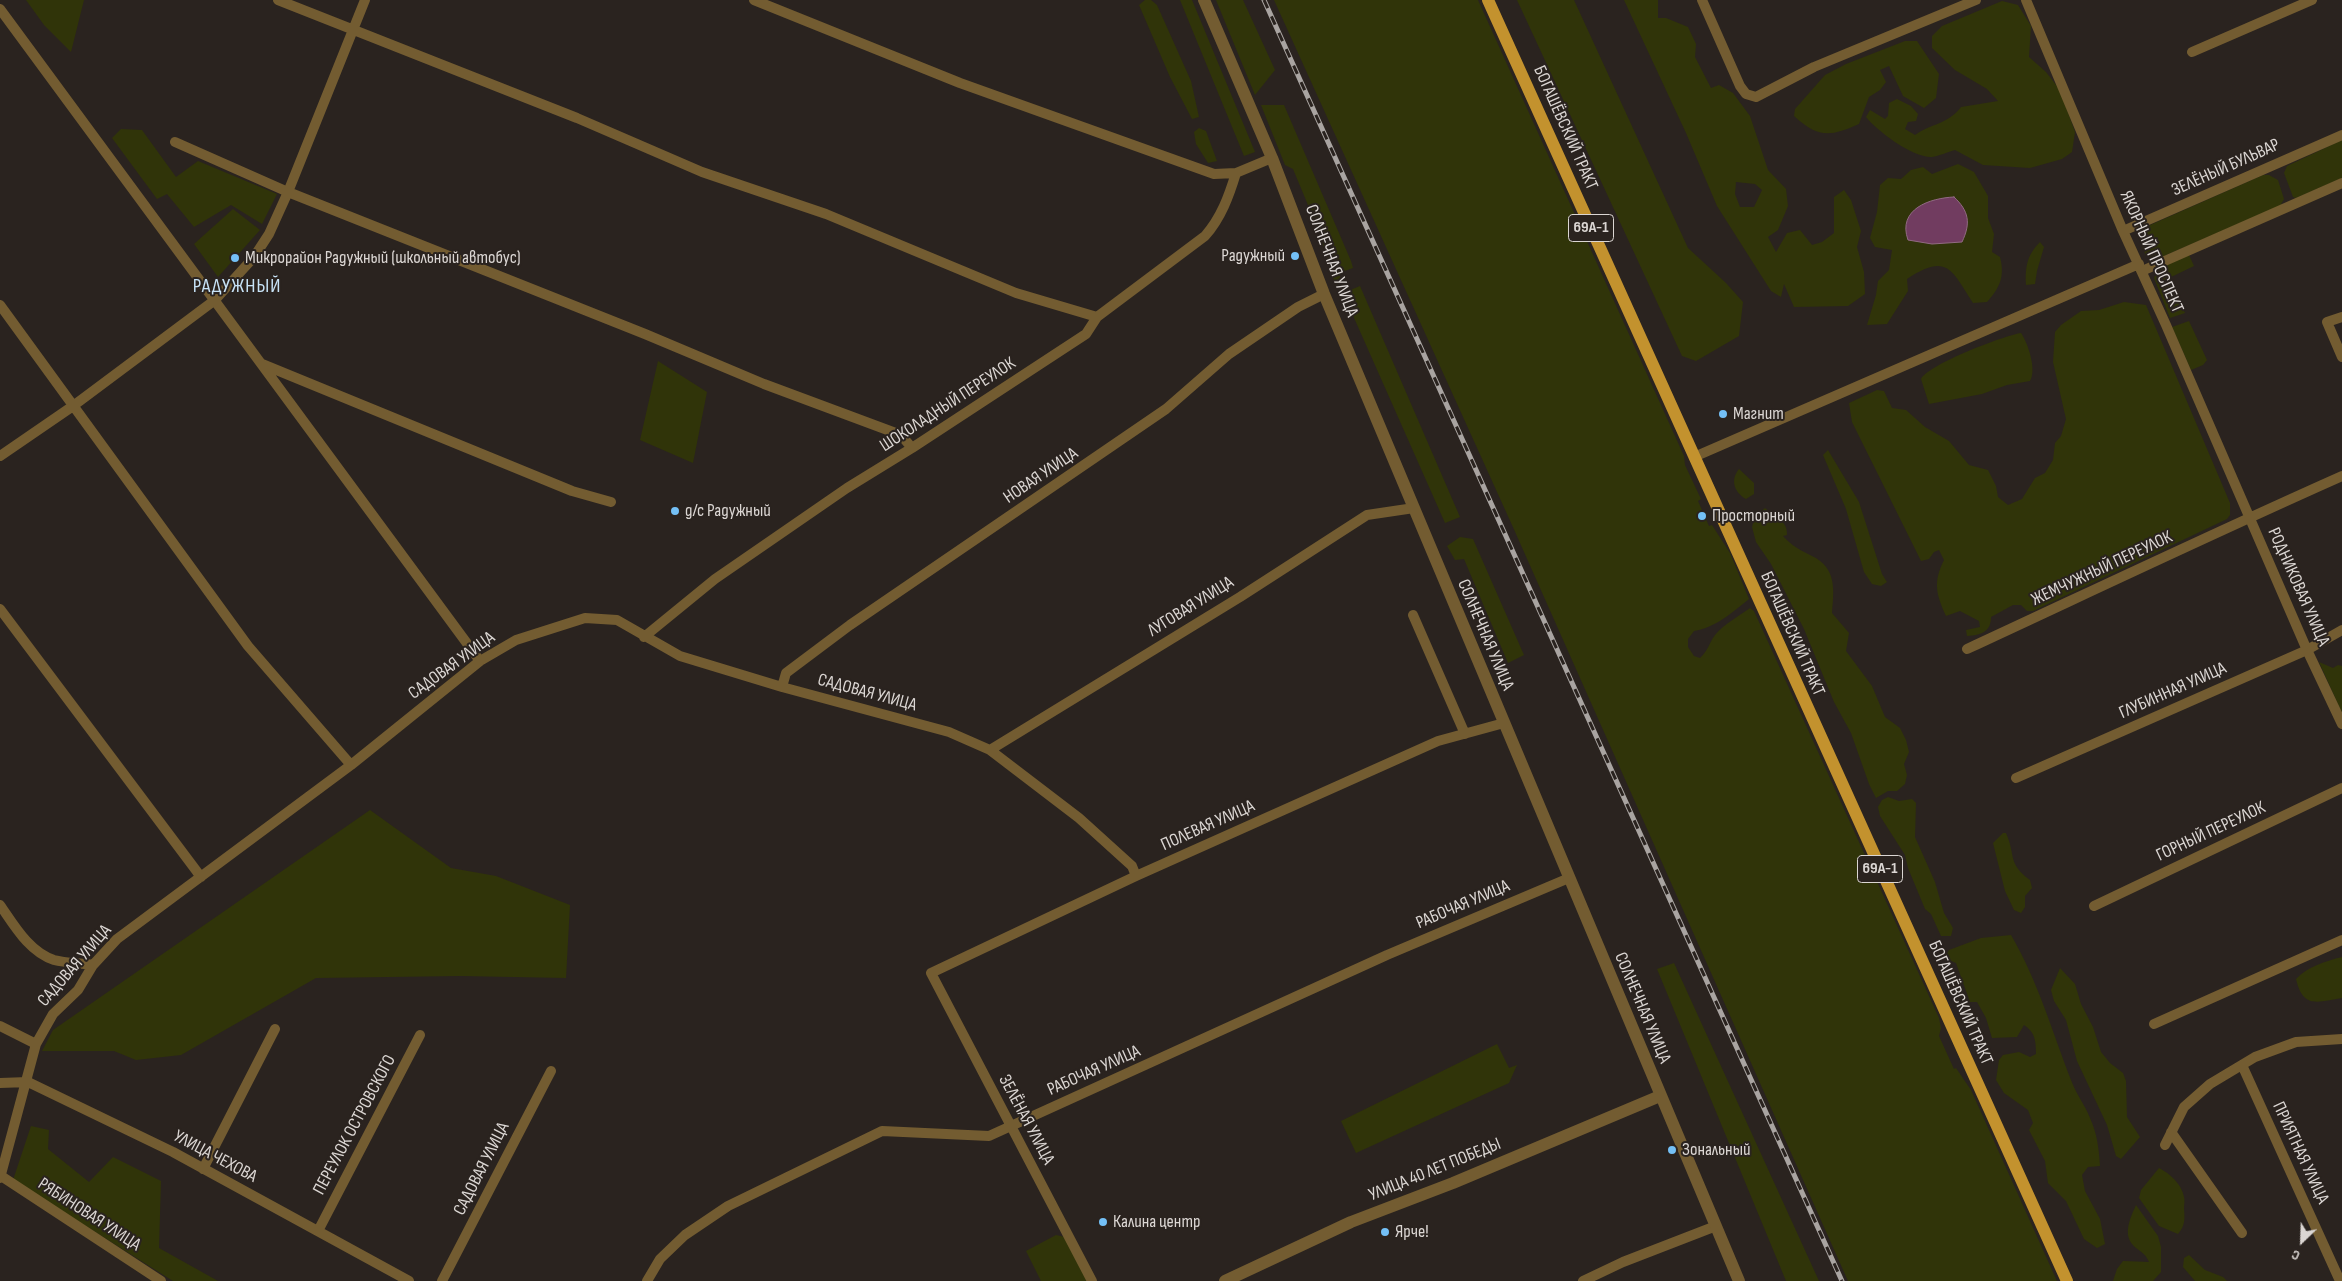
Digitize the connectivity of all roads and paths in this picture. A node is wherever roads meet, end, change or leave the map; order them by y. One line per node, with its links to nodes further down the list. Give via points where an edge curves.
1 (278, 0): 11 (street)
2 (365, 0): 11 (street)
3 (754, 0): 16 (street, via 960,83 1184,164 1214,174)
4 (1204, 0): 15 (street, СОЛНЕЧНАЯ УЛИЦА)
5 (1488, 0): 31 (main road, БОГАШЁВСКИЙ ТРАКТ / 69А-1)
6 (1702, 0): 7 (street, via 1746,94 1756,97 1814,66)
7 (1976, 0)
8 (2026, 0): 19 (street, ЯКОРНЫЙ ПРОСПЕКТ)
9 (2312, 0): 12 (street)
10 (0, 9): 22 (street)
11 (352, 31): 18 (street); 24 (street, via 577,118 702,172 826,214 1016,293)
12 (2192, 52)
13 (2342, 135): 19 (street, ЗЕЛЁНЫЙ БУЛЬВАР)
14 (175, 142): 18 (street)
15 (1272, 158): 16 (street); 21 (street, СОЛНЕЧНАЯ УЛИЦА)
16 (1236, 172): 24 (street, ШОКОЛАДНЫЙ ПЕРЕУЛОК, via 1231,191 1215,224 1205,236)
17 (2342, 182): 20 (street)
18 (288, 192): 22 (street, via 269,234 254,257); 29 (street, via 764,384 901,435)
19 (2123, 231): 20 (street, ЯКОРНЫЙ ПРОСПЕКТ)
20 (2140, 268): 31 (street); 35 (street, ЯКОРНЫЙ ПРОСПЕКТ)
21 (1324, 294): 34 (street, СОЛНЕЧНАЯ УЛИЦА); 43 (street, НОВАЯ УЛИЦА, via 1298,307 1229,354 1166,409 850,625 786,673)
22 (215, 300): 27 (street); 28 (street)
23 (0, 305): 28 (street)
24 (1096, 317): 29 (street, ШОКОЛАДНЫЙ ПЕРЕУЛОК, via 1086,334)
25 (2342, 317): 26 (street, via 2327,322)
26 (2342, 356)
27 (261, 364): 33 (street, via 572,491); 42 (street)
28 (73, 406): 30 (street); 48 (street, via 248,646)
29 (912, 448): 39 (street, ШОКОЛАДНЫЙ ПЕРЕУЛОК, via 847,488 715,579)
30 (0, 456)
31 (1694, 456): 86 (main road, БОГАШЁВСКИЙ ТРАКТ / 69А-1)
32 (2342, 476): 35 (street, ЖЕМЧУЖНЫЙ ПЕРЕУЛОК)
33 (610, 502)
34 (1414, 508): 44 (street, СОЛНЕЧНАЯ УЛИЦА); 47 (street, ЛУГОВАЯ УЛИЦА, via 1367,515)
35 (2249, 516): 40 (street, ЖЕМЧУЖНЫЙ ПЕРЕУЛОК); 41 (street, РОДНИКОВАЯ УЛИЦА)
36 (0, 609): 52 (street)
37 (1413, 615): 46 (street)
38 (2342, 630): 41 (street, ГЛУБИННАЯ УЛИЦА)
39 (644, 637): 42 (street, САДОВАЯ УЛИЦА, via 617,620 585,618 516,640); 43 (street, САДОВАЯ УЛИЦА, via 680,656)
40 (1967, 649)
41 (2307, 650): 45 (street, РОДНИКОВАЯ УЛИЦА); 49 (street, ГЛУБИННАЯ УЛИЦА)
42 (480, 661): 48 (street, САДОВАЯ УЛИЦА)
43 (782, 687): 47 (street, САДОВАЯ УЛИЦА, via 949,732)
44 (1504, 724): 46 (street, ПОЛЕВАЯ УЛИЦА); 53 (street, СОЛНЕЧНАЯ УЛИЦА)
45 (2342, 724)
46 (1464, 734): 51 (street, ПОЛЕВАЯ УЛИЦА, via 1438,740)
47 (990, 750): 51 (street, САДОВАЯ УЛИЦА, via 1079,818 1132,866)
48 (351, 765): 52 (street, САДОВАЯ УЛИЦА)
49 (2016, 778)
50 (2342, 788): 55 (street, ГОРНЫЙ ПЕРЕУЛОК)
51 (1136, 876): 58 (street, ПОЛЕВАЯ УЛИЦА)
52 (201, 877): 57 (street, САДОВАЯ УЛИЦА, via 117,939)
53 (1569, 878): 69 (street, СОЛНЕЧНАЯ УЛИЦА); 70 (street, РАБОЧАЯ УЛИЦА)
54 (0, 905): 57 (street, via 29,944 42,954 54,960)
55 (2094, 906)
56 (2342, 940): 59 (street)
57 (93, 965): 64 (street, САДОВАЯ УЛИЦА, via 78,990 53,1014)
58 (931, 973): 70 (street, ЗЕЛЁНАЯ УЛИЦА)
59 (2154, 1024)
60 (0, 1026): 64 (street)
61 (275, 1029): 73 (street)
62 (420, 1035): 76 (street, ПЕРЕУЛОК ОСТРОВСКОГО)
63 (2342, 1039): 65 (street, via 2296,1042)
64 (36, 1044): 67 (street, САДОВАЯ УЛИЦА)
65 (2242, 1065): 71 (street, via 2210,1084 2184,1107); 87 (street, ПРИЯТНАЯ УЛИЦА)
66 (551, 1071): 80 (street, САДОВАЯ УЛИЦА)
67 (28, 1082): 68 (street, УЛИЦА ЧЕХОВА); 73 (street, УЛИЦА ЧЕХОВА); 74 (street, САДОВАЯ УЛИЦА)
68 (0, 1083)
69 (1660, 1096): 75 (street, СОЛНЕЧНАЯ УЛИЦА); 83 (street, УЛИЦА 40 ЛЕТ ПОБЕДЫ, via 1352,1222)
70 (1012, 1126): 81 (street, РАБОЧАЯ УЛИЦА, via 989,1136 882,1131 728,1206 685,1235 660,1259); 82 (street, ЗЕЛЁНАЯ УЛИЦА)
71 (2171, 1132): 72 (street); 77 (street)
72 (2165, 1145)
73 (204, 1169): 76 (street, УЛИЦА ЧЕХОВА)
74 (0, 1177): 78 (street, РЯБИНОВАЯ УЛИЦА)
75 (1716, 1226): 84 (street); 85 (street, СОЛНЕЧНАЯ УЛИЦА)
76 (318, 1231): 79 (street, УЛИЦА ЧЕХОВА)
77 (2242, 1233)
78 (161, 1281)
79 (409, 1281)
80 (442, 1281)
81 (647, 1281)
82 (1092, 1281)
83 (1225, 1281)
84 (1583, 1281)
85 (1739, 1281)
86 (2067, 1281)
87 (2340, 1281)

